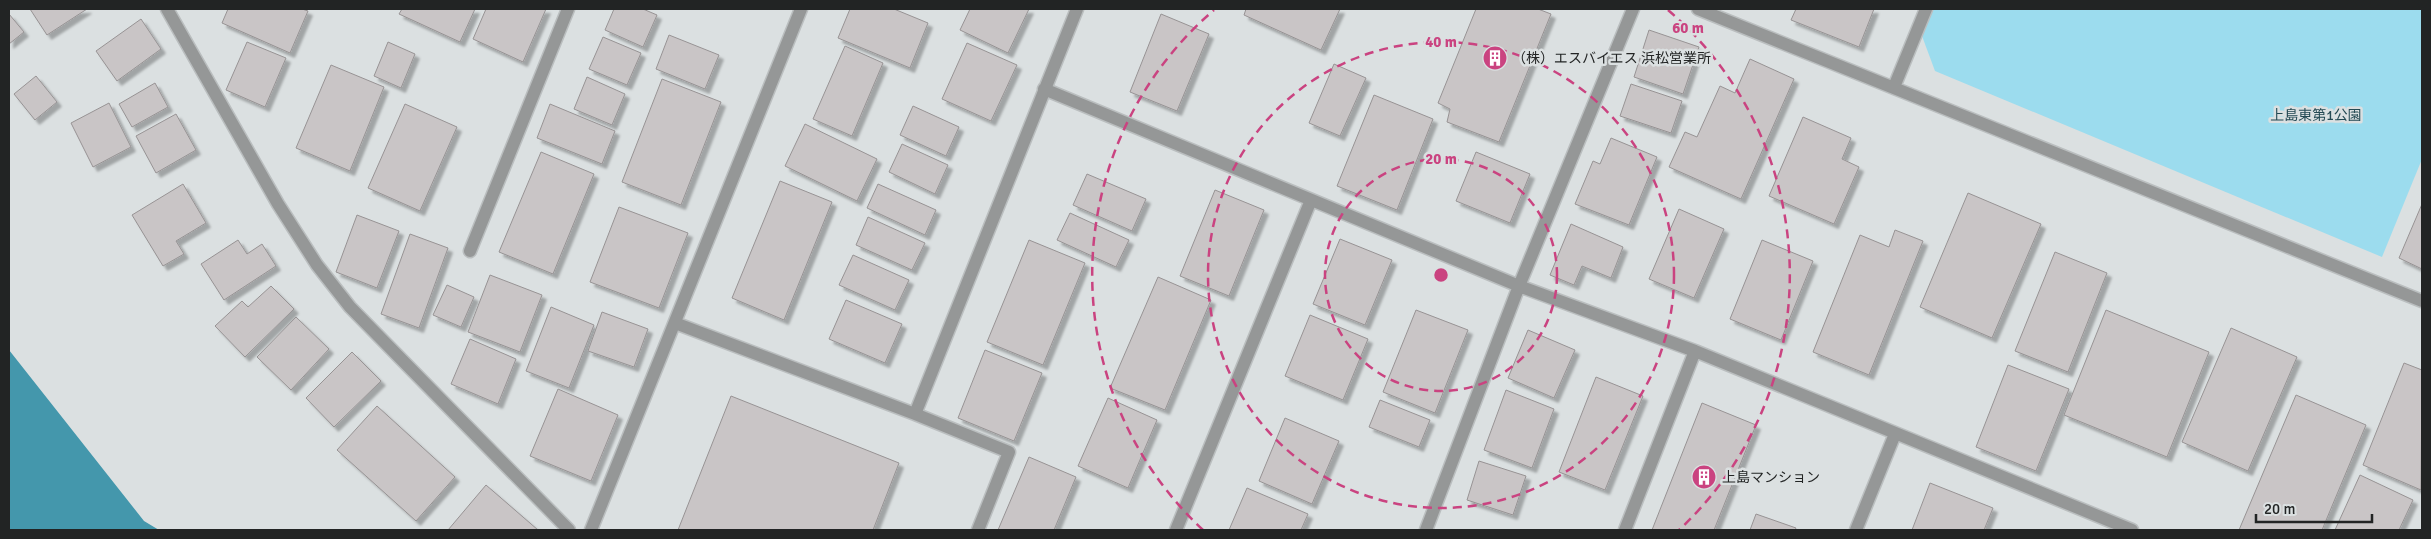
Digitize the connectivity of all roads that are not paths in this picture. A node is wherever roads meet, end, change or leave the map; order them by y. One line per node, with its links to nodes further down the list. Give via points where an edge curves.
1 (168, 9): 18 (street, via 278,204 317,265 350,307)
2 (568, 9): 11 (street)
3 (801, 9): 14 (street)
4 (1077, 9): 9 (street)
5 (1633, 9): 12 (street)
6 (1698, 9): 8 (street)
7 (1926, 9): 8 (street)
8 (1894, 87): 13 (street)
9 (1044, 89): 10 (street); 16 (street)
10 (1311, 200): 12 (street); 21 (street)
11 (470, 251)
12 (1519, 286): 15 (street); 22 (street)
13 (2422, 301)
14 (675, 323): 16 (street); 19 (street)
15 (1695, 351): 17 (street); 23 (street)
16 (915, 414): 20 (street, via 1009,452)
17 (1895, 434): 24 (street); 25 (street)
18 (569, 530)
19 (591, 530)
20 (978, 530)
21 (1176, 530)
22 (1426, 530)
23 (1625, 530)
24 (1856, 530)
25 (2132, 530)

